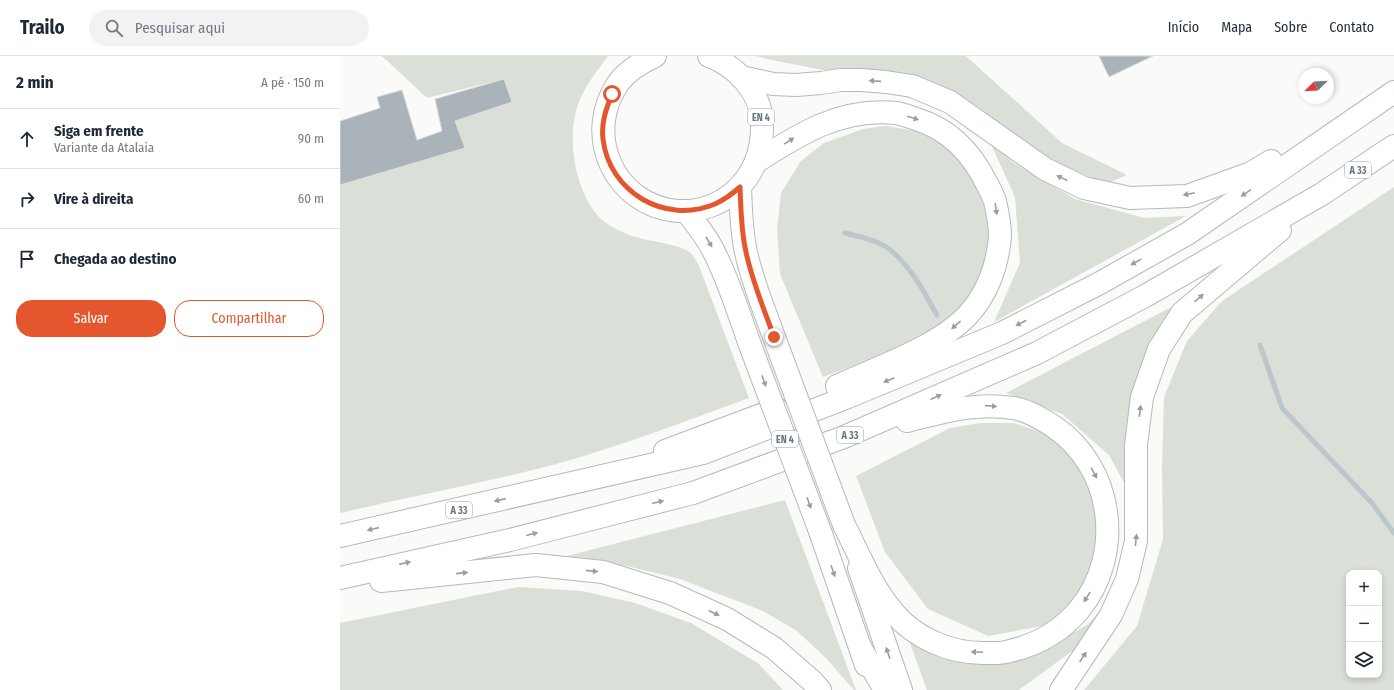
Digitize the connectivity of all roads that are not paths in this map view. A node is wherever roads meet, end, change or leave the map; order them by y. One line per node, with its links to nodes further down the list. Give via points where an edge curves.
1 (655, 56): 3 (main road, EN 4, via 643,62)
2 (709, 56): 4 (main road, EN 4, via 730,67)
3 (631, 63): 11 (main road, EN 4, via 606,108 603,123 606,153 620,180 642,200 656,207)
4 (741, 77): 5 (main road, one-way to 4, via 1251,173 1187,196 1130,198 1084,188 1045,169 950,102 912,86 861,80 796,85 773,84); 8 (main road, EN 4, via 751,89 761,118 761,148)
5 (1394, 83)
6 (1394, 92): 13 (main road, A 33, one-way to 13, via 1187,234 1100,283 1002,333 848,397 703,453)
7 (1394, 146): 10 (main road, A 33)
8 (756, 162): 9 (main road, EN 4); 13 (main road, one-way to 13, via 805,132 849,116 864,113 897,113 930,124 959,143 981,170 995,199 1000,236 994,268 985,293 967,316 920,349 832,388)
9 (740, 187): 11 (main road, EN 4, via 715,204); 14 (main road, EN 4, bridge, via 743,235 750,269)
10 (1322, 194): 12 (main road, A 33, one-way to 10, via 1037,353 1145,296); 23 (main road, one-way to 10, via 1111,615 1126,579 1136,541 1136,445 1142,397 1159,349 1182,313)
11 (686, 211): 18 (main road, EN 4, one-way to 18, bridge, via 706,237 722,270)
12 (844, 437): 14 (main road, one-way to 14, via 954,409 986,405 1016,408 1043,420 1066,435 1085,456 1099,482 1106,509 1108,536 1104,560 1095,584 1079,610 1060,628 1035,643 1008,652 980,653 959,651 936,643 912,630 894,613 878,591); 16 (main road, A 33, one-way to 12, via 510,540 693,493)
13 (579, 483): 15 (main road, A 33, one-way to 15)
14 (844, 525): 22 (main road, EN 4, one-way to 14)
15 (340, 536)
16 (340, 578)
17 (340, 586): 19 (main road, one-way to 19, via 536,565 603,572 670,593 728,620 774,648)
18 (860, 648): 20 (main road, EN 4); 21 (main road)
19 (820, 690)
20 (875, 690)
21 (885, 690)
22 (901, 690)
23 (1061, 690)

